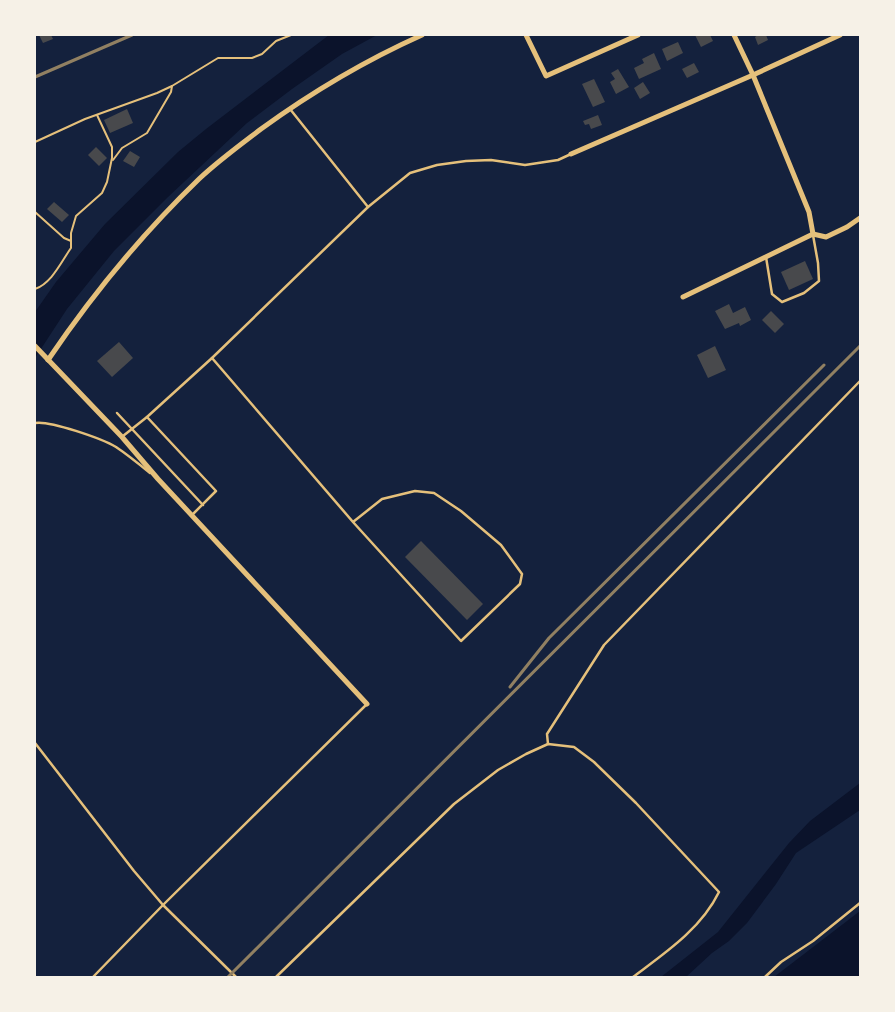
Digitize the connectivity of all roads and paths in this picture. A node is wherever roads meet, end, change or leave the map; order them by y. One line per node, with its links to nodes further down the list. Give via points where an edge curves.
1 (291, 35): 8 (path, via 252,58 218,58)
2 (422, 35): 9 (street, via 380,54)
3 (526, 35): 4 (street, via 546,76)
4 (638, 35)
5 (734, 35): 7 (street)
6 (840, 35): 7 (street)
7 (754, 75): 12 (street); 17 (street, via 809,212)
8 (172, 86): 10 (path); 13 (path, via 147,133 122,148)
9 (290, 108): 14 (lane); 24 (street, via 243,142 158,222 103,284)
10 (98, 115): 11 (path); 13 (path, via 112,146)
11 (35, 142)
12 (571, 154): 14 (lane, via 558,160 525,165 491,160 436,165 410,174)
13 (111, 162): 18 (path, via 102,193 76,216)
14 (368, 208): 23 (lane)
15 (35, 212): 18 (path)
16 (860, 218): 17 (street, via 826,237)
17 (812, 234): 19 (street); 19 (lane, via 819,281 804,293 782,302 772,294)
18 (71, 241): 20 (path, via 71,248 50,278)
19 (766, 256): 21 (street)
20 (35, 289)
21 (683, 297)
22 (35, 346): 24 (street)
23 (212, 358): 27 (lane); 34 (lane)
24 (48, 360): 30 (street)
25 (860, 381): 37 (lane, via 604,645 547,734)
26 (117, 413): 29 (lane)
27 (148, 417): 29 (lane); 32 (lane, via 216,491)
28 (35, 423): 31 (lane, via 60,426 114,446)
29 (132, 429): 30 (lane); 32 (lane)
30 (122, 437): 31 (street)
31 (158, 479): 33 (street)
32 (202, 504): 33 (lane)
33 (192, 515): 35 (street)
34 (353, 522): 34 (lane, via 382,499 415,491 434,493 501,545 522,574 520,584 461,641)
35 (367, 704): 39 (lane)
36 (35, 743): 39 (lane)
37 (548, 744): 42 (lane, via 498,770 454,804); 43 (lane, via 574,748 594,762 720,892 688,934)
38 (860, 903): 44 (lane)
39 (163, 905): 40 (lane); 41 (lane)
40 (93, 977)
41 (236, 977)
42 (276, 977)
43 (633, 977)
44 (765, 977)

